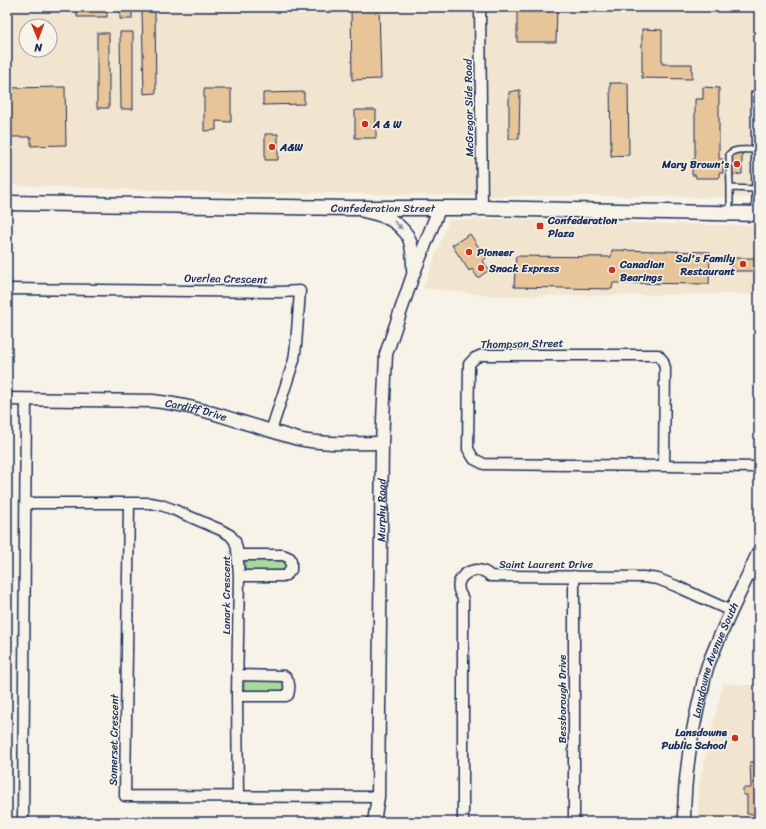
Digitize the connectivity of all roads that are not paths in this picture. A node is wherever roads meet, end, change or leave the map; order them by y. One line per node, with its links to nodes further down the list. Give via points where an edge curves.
1 (480, 7): 9 (street, McGregor Side Road)
2 (754, 94): 3 (lane)
3 (755, 150): 4 (lane, via 734,150 729,154); 5 (lane)
4 (730, 188): 5 (lane); 10 (lane)
5 (755, 189): 11 (lane)
6 (7, 203): 7 (main road, Confederation Street)
7 (349, 208): 8 (main road, Confederation Street); 12 (street, one-way to 12, via 383,216 399,224 409,238 413,255)
8 (439, 208): 9 (main road, Confederation Street); 12 (street, Murphy Road)
9 (482, 208): 10 (main road, Confederation Street)
10 (730, 213): 11 (main road, Confederation Street)
11 (757, 214)
12 (413, 275): 17 (street, Murphy Road, via 386,354)
13 (7, 289): 16 (street, Overlea Crescent, via 300,291 294,360)
14 (7, 399): 15 (street, Cardiff Drive)
15 (26, 400): 16 (street, Cardiff Drive, via 154,401 203,410); 20 (street)
16 (271, 431): 17 (street, Cardiff Drive, via 321,443)
17 (382, 443): 30 (street, Murphy Road)
18 (664, 466): 18 (street, Thompson Street, via 666,368 658,355 482,355 469,364 468,449 474,459 484,464); 19 (street, Thompson Street)
19 (759, 467)
20 (26, 503): 21 (street, Lanark Crescent); 31 (street)
21 (129, 503): 23 (street, Lanark Crescent, via 161,505 221,530 235,541); 29 (street, Somerset Crescent, via 125,796)
22 (759, 551): 26 (street, Lansdowne Avenue South)
23 (238, 555): 24 (street, Lanark Crescent); 24 (street, via 283,555 288,556 291,562 291,570 286,575)
24 (239, 576): 27 (street, Lanark Crescent)
25 (574, 576): 26 (street, Saint Laurent Drive, via 658,579); 33 (street, Saint Laurent Drive, via 490,576 485,571 477,569 470,570 460,580 458,587 463,598); 34 (street, Bessborough Drive)
26 (731, 611): 35 (street, Lansdowne Avenue South, via 708,667 694,725 687,768)
27 (237, 675): 28 (street, Lanark Crescent); 28 (street, via 284,676 289,680 289,693 286,696)
28 (237, 696): 29 (street, Lanark Crescent)
29 (238, 796): 30 (street, Somerset Crescent)
30 (378, 797): 32 (street, Murphy Road)
31 (23, 822)
32 (374, 822)
33 (463, 822)
34 (574, 822)
35 (684, 822)

